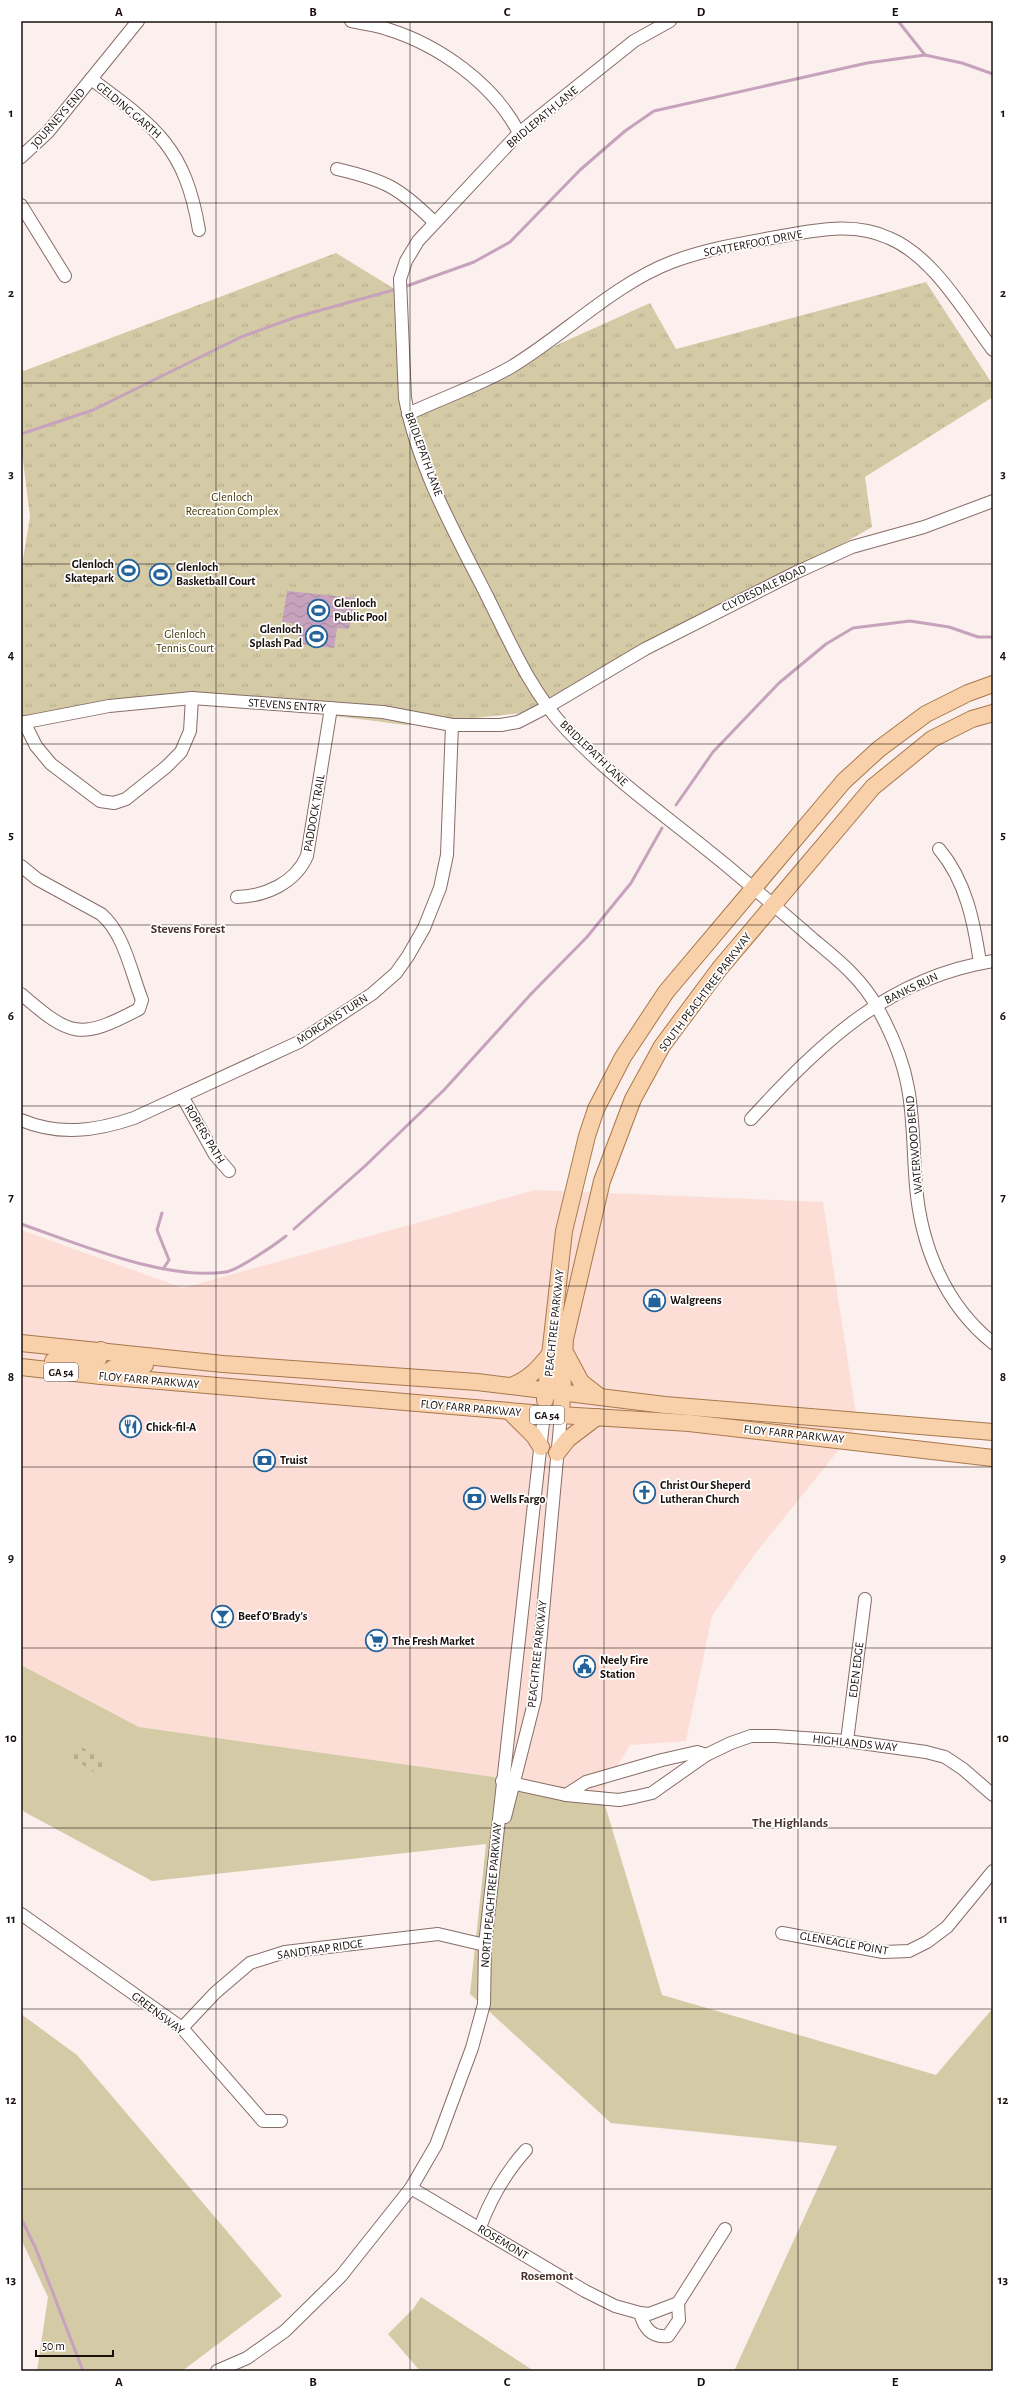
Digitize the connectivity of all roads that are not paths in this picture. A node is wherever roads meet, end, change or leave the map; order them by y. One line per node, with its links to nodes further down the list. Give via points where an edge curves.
1 (138, 21): 4 (street, JOURNEYS END)
2 (351, 21): 5 (street, via 387,29 410,38 450,60 475,79 496,101)
3 (670, 21): 5 (street, BRIDLEPATH LANE, via 634,41)
4 (91, 79): 6 (street, JOURNEYS END, via 48,132); 10 (street, GELDING GARTH, via 160,135 173,152 191,191)
5 (519, 133): 9 (street, BRIDLEPATH LANE)
6 (21, 157)
7 (337, 169): 9 (street, via 387,183 402,192)
8 (21, 205): 11 (street)
9 (434, 222): 13 (street, BRIDLEPATH LANE, via 406,261 400,292)
10 (199, 230)
11 (65, 276)
12 (993, 350): 13 (street, SCATTERFOOT DRIVE, via 922,260 890,238 852,228 833,228 728,245 671,263 594,308 512,366)
13 (408, 414): 17 (street, BRIDLEPATH LANE, via 448,518 514,649)
14 (993, 502): 17 (street, CLYDESDALE ROAD, via 924,527 852,547 795,573 638,652)
15 (993, 684): 24 (main road, via 968,693 926,714 866,760 844,781)
16 (192, 698): 18 (street, STEVENS ENTRY); 20 (street, STEVENS ENTRY, via 109,706); 20 (street, via 190,731 182,752 129,796 114,803 100,801 51,764)
17 (549, 706): 21 (street, STEVENS ENTRY, via 518,722); 24 (street, BRIDLEPATH LANE, via 565,728 593,755)
18 (331, 708): 21 (street, STEVENS ENTRY, via 383,712); 25 (street, PADDOCK TRAIL, via 307,856 302,867 271,891 253,897)
19 (993, 713): 26 (main road, SOUTH PEACHTREE PARKWAY, via 972,718 932,739 902,761 873,787)
20 (22, 723)
21 (452, 726): 31 (street, MORGANS TURN, via 447,855 440,888 424,928 396,973 372,994 299,1042)
22 (939, 849): 28 (street, via 950,862 968,904)
23 (21, 866): 29 (street, via 37,879 109,920 142,1000 139,1009 127,1015 88,1030 74,1031 60,1025)
24 (754, 888): 26 (street, BRIDLEPATH LANE); 38 (main road, PEACHTREE PARKWAY, via 666,992 623,1057 608,1085 589,1130 564,1231)
25 (237, 897)
26 (773, 904): 30 (street, WATERWOOD BEND, via 850,970); 38 (main road, SOUTH PEACHTREE PARKWAY, via 720,968 662,1046 633,1099 602,1181)
27 (993, 961): 28 (street, BANKS RUN)
28 (980, 963): 30 (street, BANKS RUN, via 933,975)
29 (21, 994)
30 (876, 1005): 32 (street, BANKS RUN, via 828,1040); 36 (street, WATERWOOD BEND, via 894,1044 908,1086 916,1188 924,1233 934,1264 940,1279 958,1304)
31 (182, 1096): 33 (street, MORGANS TURN, via 114,1125 88,1130 51,1130); 34 (street, ROPERS PATH, via 215,1155)
32 (751, 1119)
33 (21, 1120)
34 (229, 1171)
35 (21, 1343): 37 (main road, FLOY FARR PARKWAY / GA 54)
36 (993, 1343)
37 (101, 1350): 39 (main road, via 98,1360 92,1362 32,1359); 40 (main road, FLOY FARR PARKWAY / GA 54)
38 (557, 1353): 43 (main road, via 523,1382); 44 (main road, PEACHTREE PARKWAY); 45 (main road, SOUTH PEACHTREE PARKWAY); 46 (main road, via 581,1382)
39 (21, 1363)
40 (223, 1364): 42 (main road, via 208,1370 128,1363 120,1364); 43 (main road, FLOY FARR PARKWAY / GA 54)
41 (21, 1367): 42 (main road, FLOY FARR PARKWAY / GA 54)
42 (101, 1376): 47 (main road, FLOY FARR PARKWAY / GA 54)
43 (511, 1386): 44 (main road, FLOY FARR PARKWAY / GA 54)
44 (546, 1390): 45 (main road, FLOY FARR PARKWAY / GA 54); 48 (main road, PEACHTREE PARKWAY)
45 (563, 1392): 46 (main road, FLOY FARR PARKWAY / GA 54); 49 (main road, SOUTH PEACHTREE PARKWAY)
46 (600, 1397): 51 (main road, FLOY FARR PARKWAY / GA 54)
47 (509, 1411): 48 (main road, FLOY FARR PARKWAY / GA 54); 52 (main road, via 534,1436)
48 (544, 1414): 49 (main road, FLOY FARR PARKWAY / GA 54); 52 (street, NORTH PEACHTREE PARKWAY)
49 (561, 1415): 50 (main road, FLOY FARR PARKWAY / GA 54); 53 (street)
50 (596, 1417): 53 (main road, via 568,1439); 54 (main road, FLOY FARR PARKWAY / GA 54, via 689,1423)
51 (993, 1432)
52 (541, 1447): 55 (street, NORTH PEACHTREE PARKWAY)
53 (556, 1453): 56 (street)
54 (993, 1458)
55 (530, 1539): 56 (street); 60 (street, NORTH PEACHTREE PARKWAY)
56 (549, 1540): 60 (street, PEACHTREE PARKWAY, via 534,1699)
57 (865, 1600): 58 (street, EDEN EDGE)
58 (848, 1741): 59 (street, HIGHLANDS WAY, via 751,1736); 62 (street, HIGHLANDS WAY, via 945,1757)
59 (706, 1755): 61 (street, HIGHLANDS WAY, via 698,1752 641,1766 586,1782); 61 (street, HIGHLANDS WAY, via 652,1793 619,1800)
60 (508, 1783): 61 (street, HIGHLANDS WAY); 66 (street, NORTH PEACHTREE PARKWAY, via 494,1859)
61 (566, 1795)
62 (993, 1795)
63 (993, 1871): 65 (street, GLENEAGLE POINT, via 947,1927 927,1942 909,1951 883,1952)
64 (21, 1914): 67 (street, GREENSWAY)
65 (782, 1933)
66 (485, 1945): 67 (street, SANDTRAP RIDGE, via 438,1934 285,1952 250,1963 215,1993); 70 (street, NORTH PEACHTREE PARKWAY, via 484,2004 472,2048 436,2145)
67 (182, 2028): 68 (street, GREENSWAY, via 263,2121)
68 (281, 2121)
69 (526, 2150): 71 (street, via 499,2186)
70 (411, 2188): 71 (street, ROSEMONT); 75 (street, NORTH PEACHTREE PARKWAY, via 341,2276 285,2331 247,2358)
71 (480, 2227): 74 (street, ROSEMONT, via 586,2291 615,2306)
72 (725, 2229): 73 (street)
73 (678, 2303): 74 (street, ROSEMONT, via 649,2314); 74 (street, via 679,2320 668,2336 659,2337 651,2333 643,2323)
74 (640, 2313)
75 (217, 2371)

